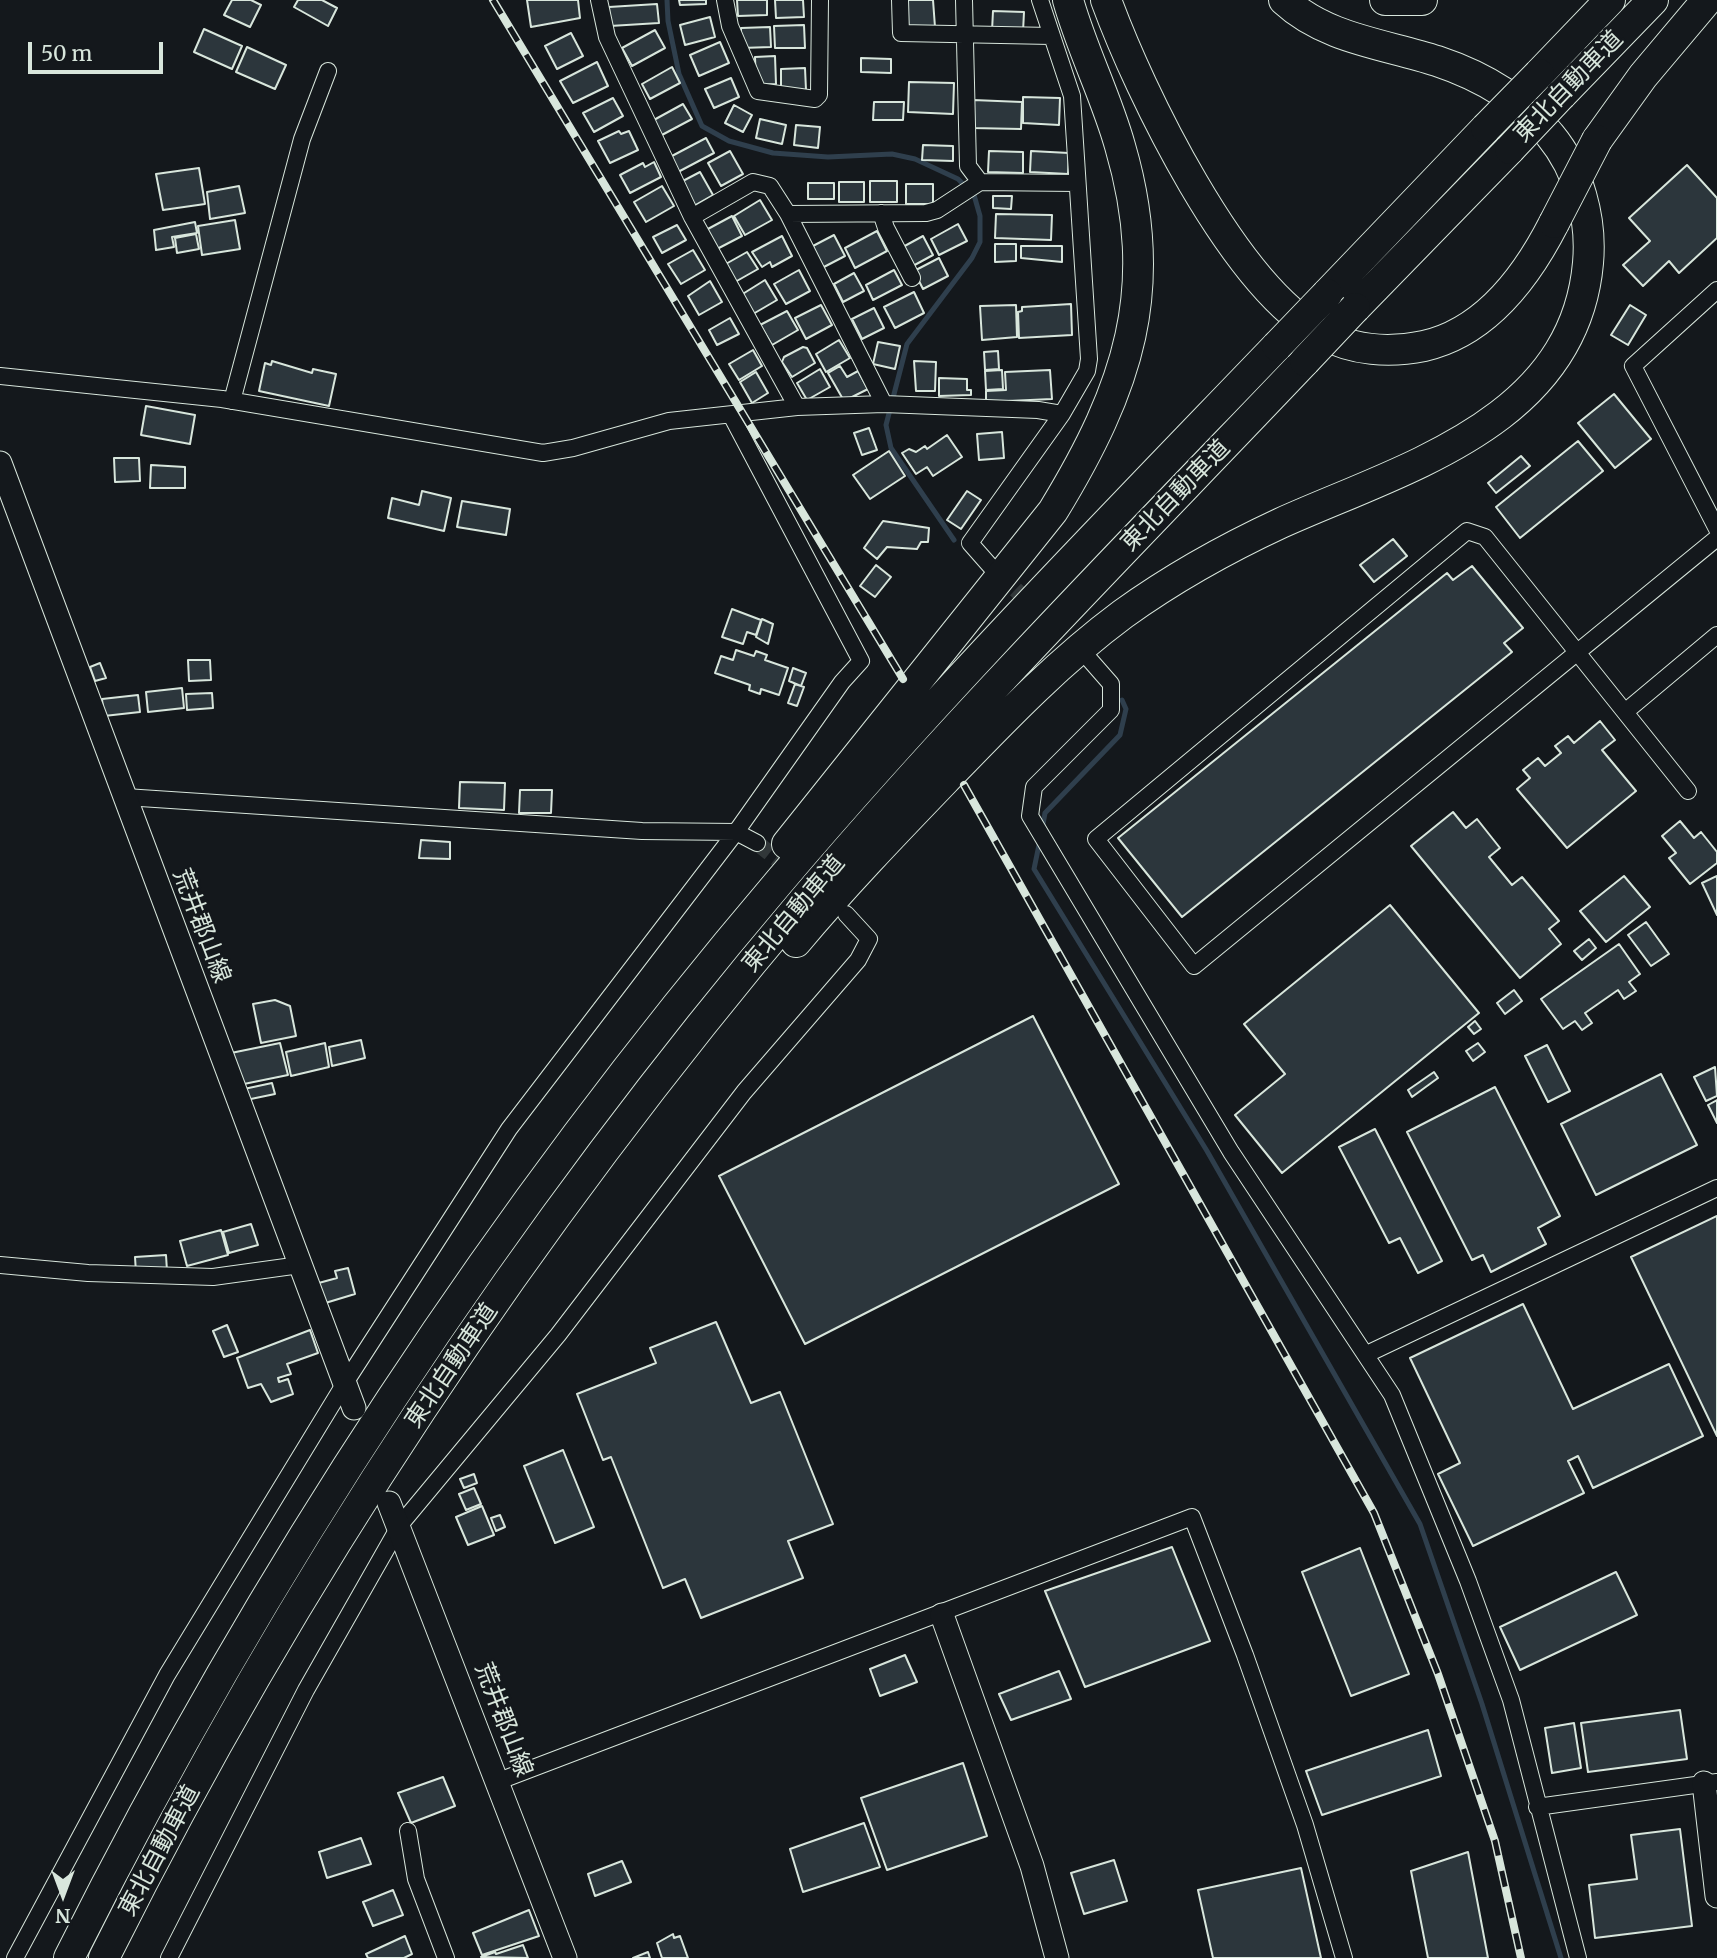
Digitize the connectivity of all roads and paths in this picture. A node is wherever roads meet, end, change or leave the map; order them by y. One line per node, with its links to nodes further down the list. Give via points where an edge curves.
1 (599, 0): 22 (street, via 607,37)
2 (725, 0): 3 (street, via 730,26 758,91 815,99 819,95)
3 (820, 0)
4 (900, 0): 15 (street, via 901,33)
5 (964, 0): 15 (street)
6 (1040, 0): 16 (street)
7 (1068, 0): 44 (highway, via 1120,143 1135,211 1139,246 1136,302 1116,391 1053,511 765,872 690,972)
8 (1106, 0): 14 (highway, bridge, via 1158,119 1257,276 1304,323 1324,335 1389,351 1454,336 1481,320 1501,300 1538,255 1597,140)
9 (1284, 0): 45 (highway, via 1308,19 1341,34 1436,61 1496,86 1551,136 1570,165 1582,199 1589,249 1586,284 1560,351 1525,393 1479,431 1414,467 1196,565 1075,652 1030,692 875,853 740,1008)
10 (1385, 0): 11 (highway)
11 (1422, 0)
12 (1610, 0): 44 (highway, 東北自動車道, bridge, via 1027,605 778,883)
13 (1653, 0): 45 (highway, 東北自動車道, bridge, via 1051,626 856,840)
14 (1707, 0)
15 (964, 34): 16 (street); 18 (street, via 968,166)
16 (1051, 36): 19 (street, via 1072,96)
17 (328, 71): 26 (street, via 302,139)
18 (980, 182): 19 (street); 20 (street, via 932,212)
19 (1076, 183): 29 (street, via 1089,359)
20 (881, 213): 21 (street); 23 (street)
21 (788, 214): 22 (street, via 770,186 753,182); 27 (street)
22 (692, 217): 28 (street)
23 (912, 278)
24 (1717, 290): 32 (street, via 1633,366)
25 (0, 376): 26 (street)
26 (232, 401): 30 (street, via 543,453 669,421)
27 (884, 404): 28 (street); 29 (street)
28 (797, 407): 30 (street)
29 (1062, 414): 34 (street, via 970,543)
30 (731, 415): 41 (street, via 861,661)
31 (0, 463): 40 (main road, 荒井郡山線)
32 (1717, 529)
33 (1717, 538): 36 (street)
34 (992, 568)
35 (1717, 635): 38 (street)
36 (1578, 653): 36 (street, via 1485,537 1466,531 1096,839 1194,966); 38 (street)
37 (1090, 660): 49 (street, via 1111,684 1111,710 1034,787 1030,817 1231,1152)
38 (1625, 712): 39 (street)
39 (1688, 791)
40 (125, 797): 41 (street, via 642,831); 48 (main road, 荒井郡山線)
41 (736, 832): 42 (street); 50 (street, via 509,1129)
42 (757, 844)
43 (846, 914): 53 (street, via 869,940 858,961 744,1092 558,1335)
44 (624, 1076): 61 (highway, 東北自動車道, via 418,1359 288,1562 128,1841)
45 (651, 1090): 62 (highway, 東北自動車道, via 518,1269 384,1467 276,1642 149,1867)
46 (1717, 1188): 49 (street)
47 (0, 1265): 48 (street, via 213,1277)
48 (300, 1265): 50 (main road, 荒井郡山線)
49 (1367, 1354): 57 (street, via 1392,1395 1468,1581 1511,1700)
50 (345, 1383): 51 (main road, 荒井郡山線); 60 (street, via 167,1675)
51 (354, 1408)
52 (389, 1503): 53 (main road, 荒井郡山線)
53 (400, 1525): 55 (main road, 荒井郡山線); 63 (street, via 306,1690)
54 (942, 1615): 55 (street); 66 (main road, via 1032,1866); 67 (street, via 1192,1517 1305,1825)
55 (499, 1781): 65 (main road, 荒井郡山線)
56 (1710, 1782): 57 (street); 59 (main road)
57 (1537, 1807): 68 (street)
58 (408, 1831): 64 (street, via 416,1879)
59 (1717, 1896)
60 (15, 1958)
61 (69, 1958)
62 (104, 1958)
63 (169, 1958)
64 (446, 1958)
65 (565, 1958)
66 (1057, 1958)
67 (1344, 1958)
68 (1578, 1958)

